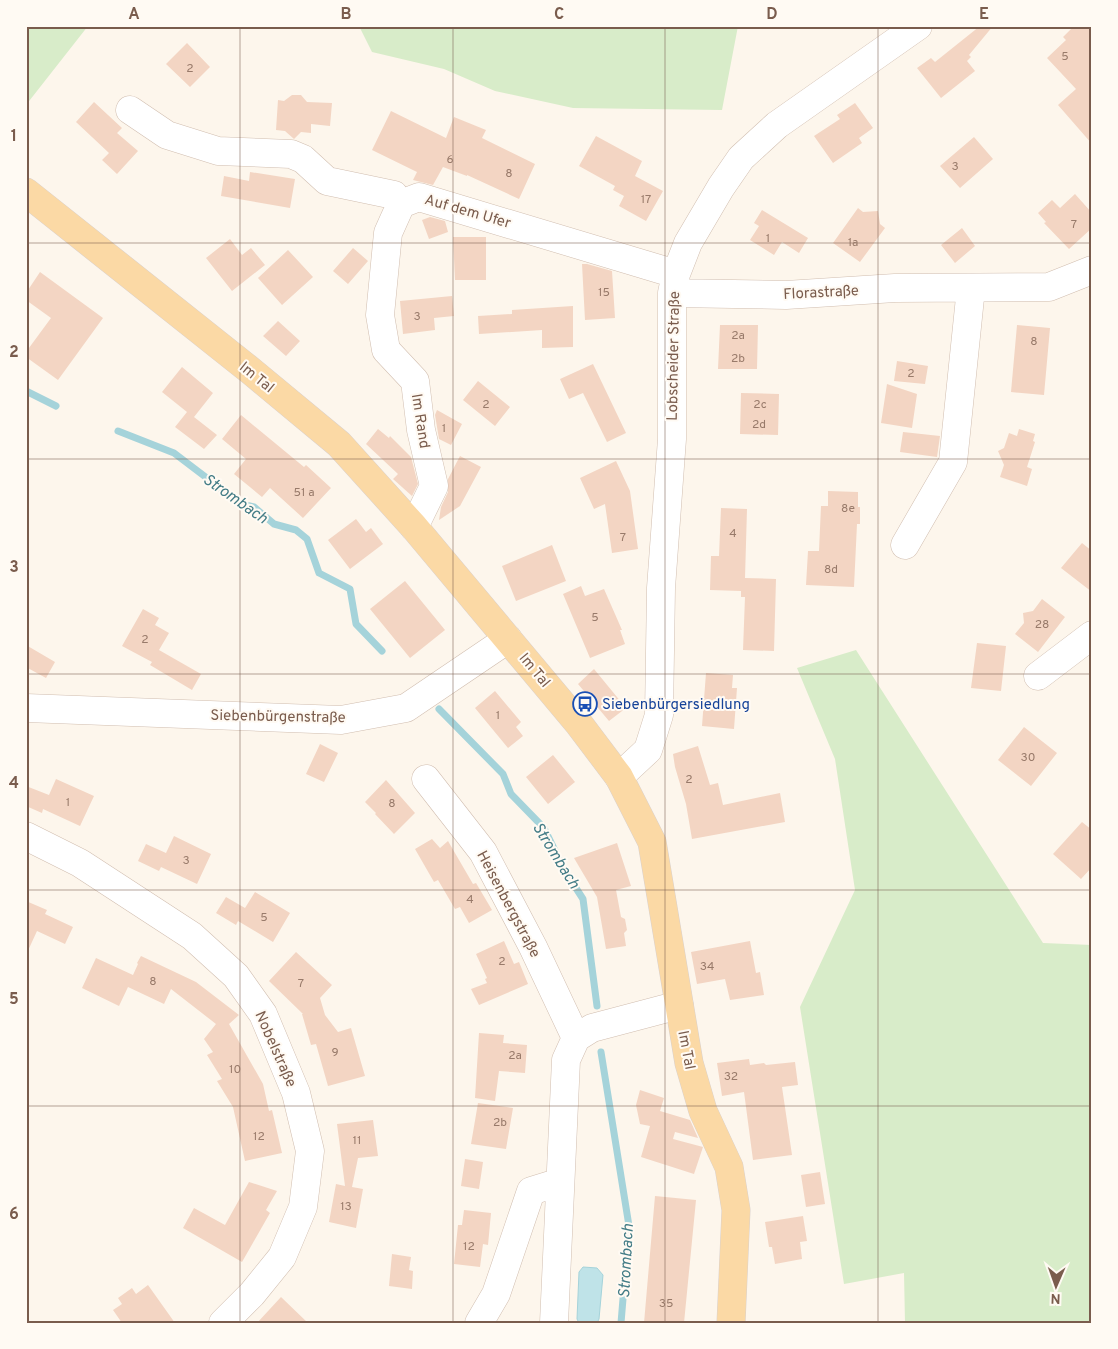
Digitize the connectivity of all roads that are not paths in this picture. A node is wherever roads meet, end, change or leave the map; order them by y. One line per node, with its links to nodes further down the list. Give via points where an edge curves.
1 (911, 28): 6 (street, Lobscheider Straße, via 777,125 740,158 688,243)
2 (130, 110): 4 (street, Auf dem Ufer, via 167,135 218,152 291,154 303,159 327,181 394,195)
3 (26, 192): 8 (main road, Im Tal, via 339,444)
4 (401, 204): 6 (street, Auf dem Ufer, via 419,197); 8 (street, Im Rand, via 388,233 380,315 386,350 415,381 421,430 434,486)
5 (1092, 270): 7 (street, Florastraße, via 1049,287)
6 (674, 284): 7 (street, Florastraße, via 786,295 895,288); 14 (street, Lobscheider Straße, via 672,439 661,588 659,715 648,750)
7 (971, 288): 9 (street, via 953,462)
8 (414, 527): 11 (main road, Im Tal)
9 (905, 545)
10 (1092, 635): 12 (street)
11 (508, 639): 13 (street, Siebenbürgenstraße, via 406,708 341,720); 14 (main road, Im Tal)
12 (1038, 676)
13 (26, 708)
14 (619, 777): 17 (main road, Im Tal, via 652,842)
15 (426, 779): 18 (street, Heisenbergstraße, via 484,852)
16 (26, 836): 20 (street, Nobelstraße, via 80,863 192,936 236,976 264,1014 296,1093 310,1151 303,1207 282,1257)
17 (679, 1004): 18 (street, via 592,1028); 23 (main road, Im Tal, via 688,1063 703,1111 729,1167 736,1210)
18 (576, 1038): 19 (street, via 566,1060)
19 (560, 1182): 21 (street, via 532,1191 496,1294); 22 (street)
20 (223, 1323)
21 (479, 1323)
22 (554, 1323)
23 (731, 1323)

